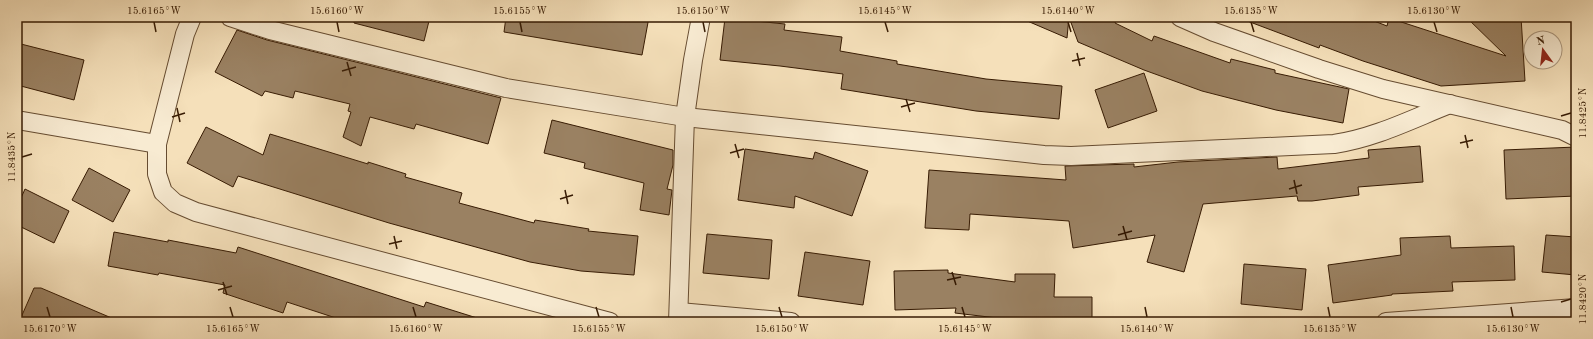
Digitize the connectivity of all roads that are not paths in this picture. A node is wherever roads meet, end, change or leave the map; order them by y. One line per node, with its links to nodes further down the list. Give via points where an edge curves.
1 (192, 17): 9 (street, via 185,34)
2 (230, 17): 6 (street, via 270,30 506,88)
3 (701, 17): 6 (street)
4 (1180, 17): 5 (street, via 1214,32 1318,69 1383,89)
5 (1450, 104): 6 (street, via 1380,132 1334,144 1071,156); 8 (street, via 1562,130)
6 (685, 117): 11 (street)
7 (17, 120): 9 (street)
8 (1576, 138)
9 (157, 144): 12 (street, via 157,174 163,192 175,203 196,212)
10 (1576, 308): 14 (street)
11 (678, 317): 13 (street)
12 (610, 322)
13 (790, 322)
14 (1386, 322)

